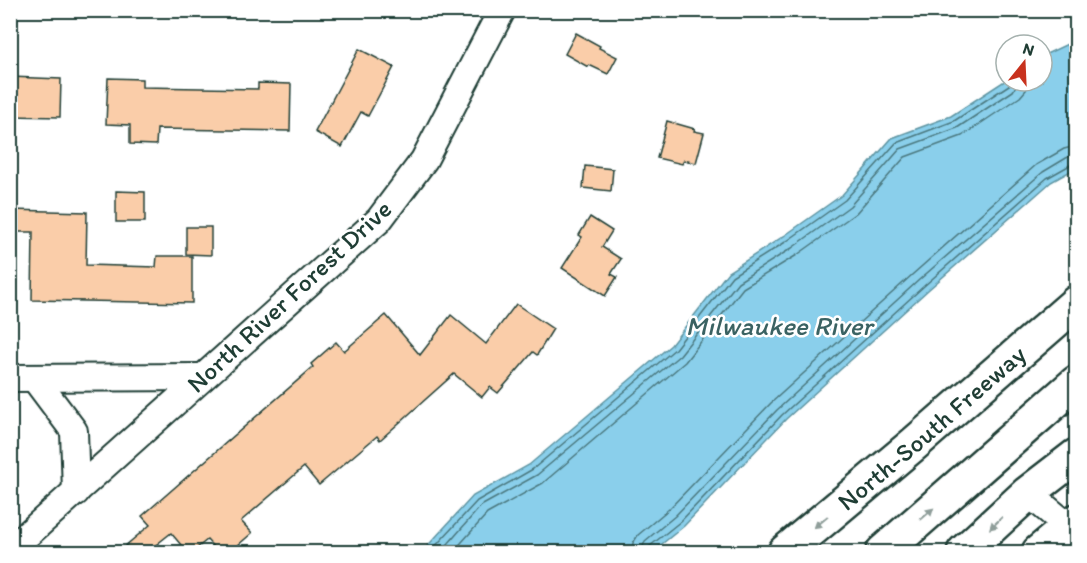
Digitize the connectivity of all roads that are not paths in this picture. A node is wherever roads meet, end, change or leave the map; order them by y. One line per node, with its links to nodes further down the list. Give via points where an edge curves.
1 (502, 10): 3 (street, North River Forest Drive, via 424,160 379,220)
2 (1077, 303): 11 (main road, North-South Freeway, one-way to 11)
3 (202, 377): 4 (street); 7 (street, North River Forest Drive)
4 (23, 379): 7 (street, via 74,431)
5 (1077, 383): 12 (main road, one-way to 5)
6 (1077, 456): 8 (main road)
7 (76, 492): 10 (street, North River Forest Drive)
8 (1028, 493): 9 (street); 13 (main road, one-way to 13)
9 (1074, 527): 14 (main road)
10 (10, 550)
11 (785, 552)
12 (883, 552)
13 (964, 552)
14 (1039, 552)

